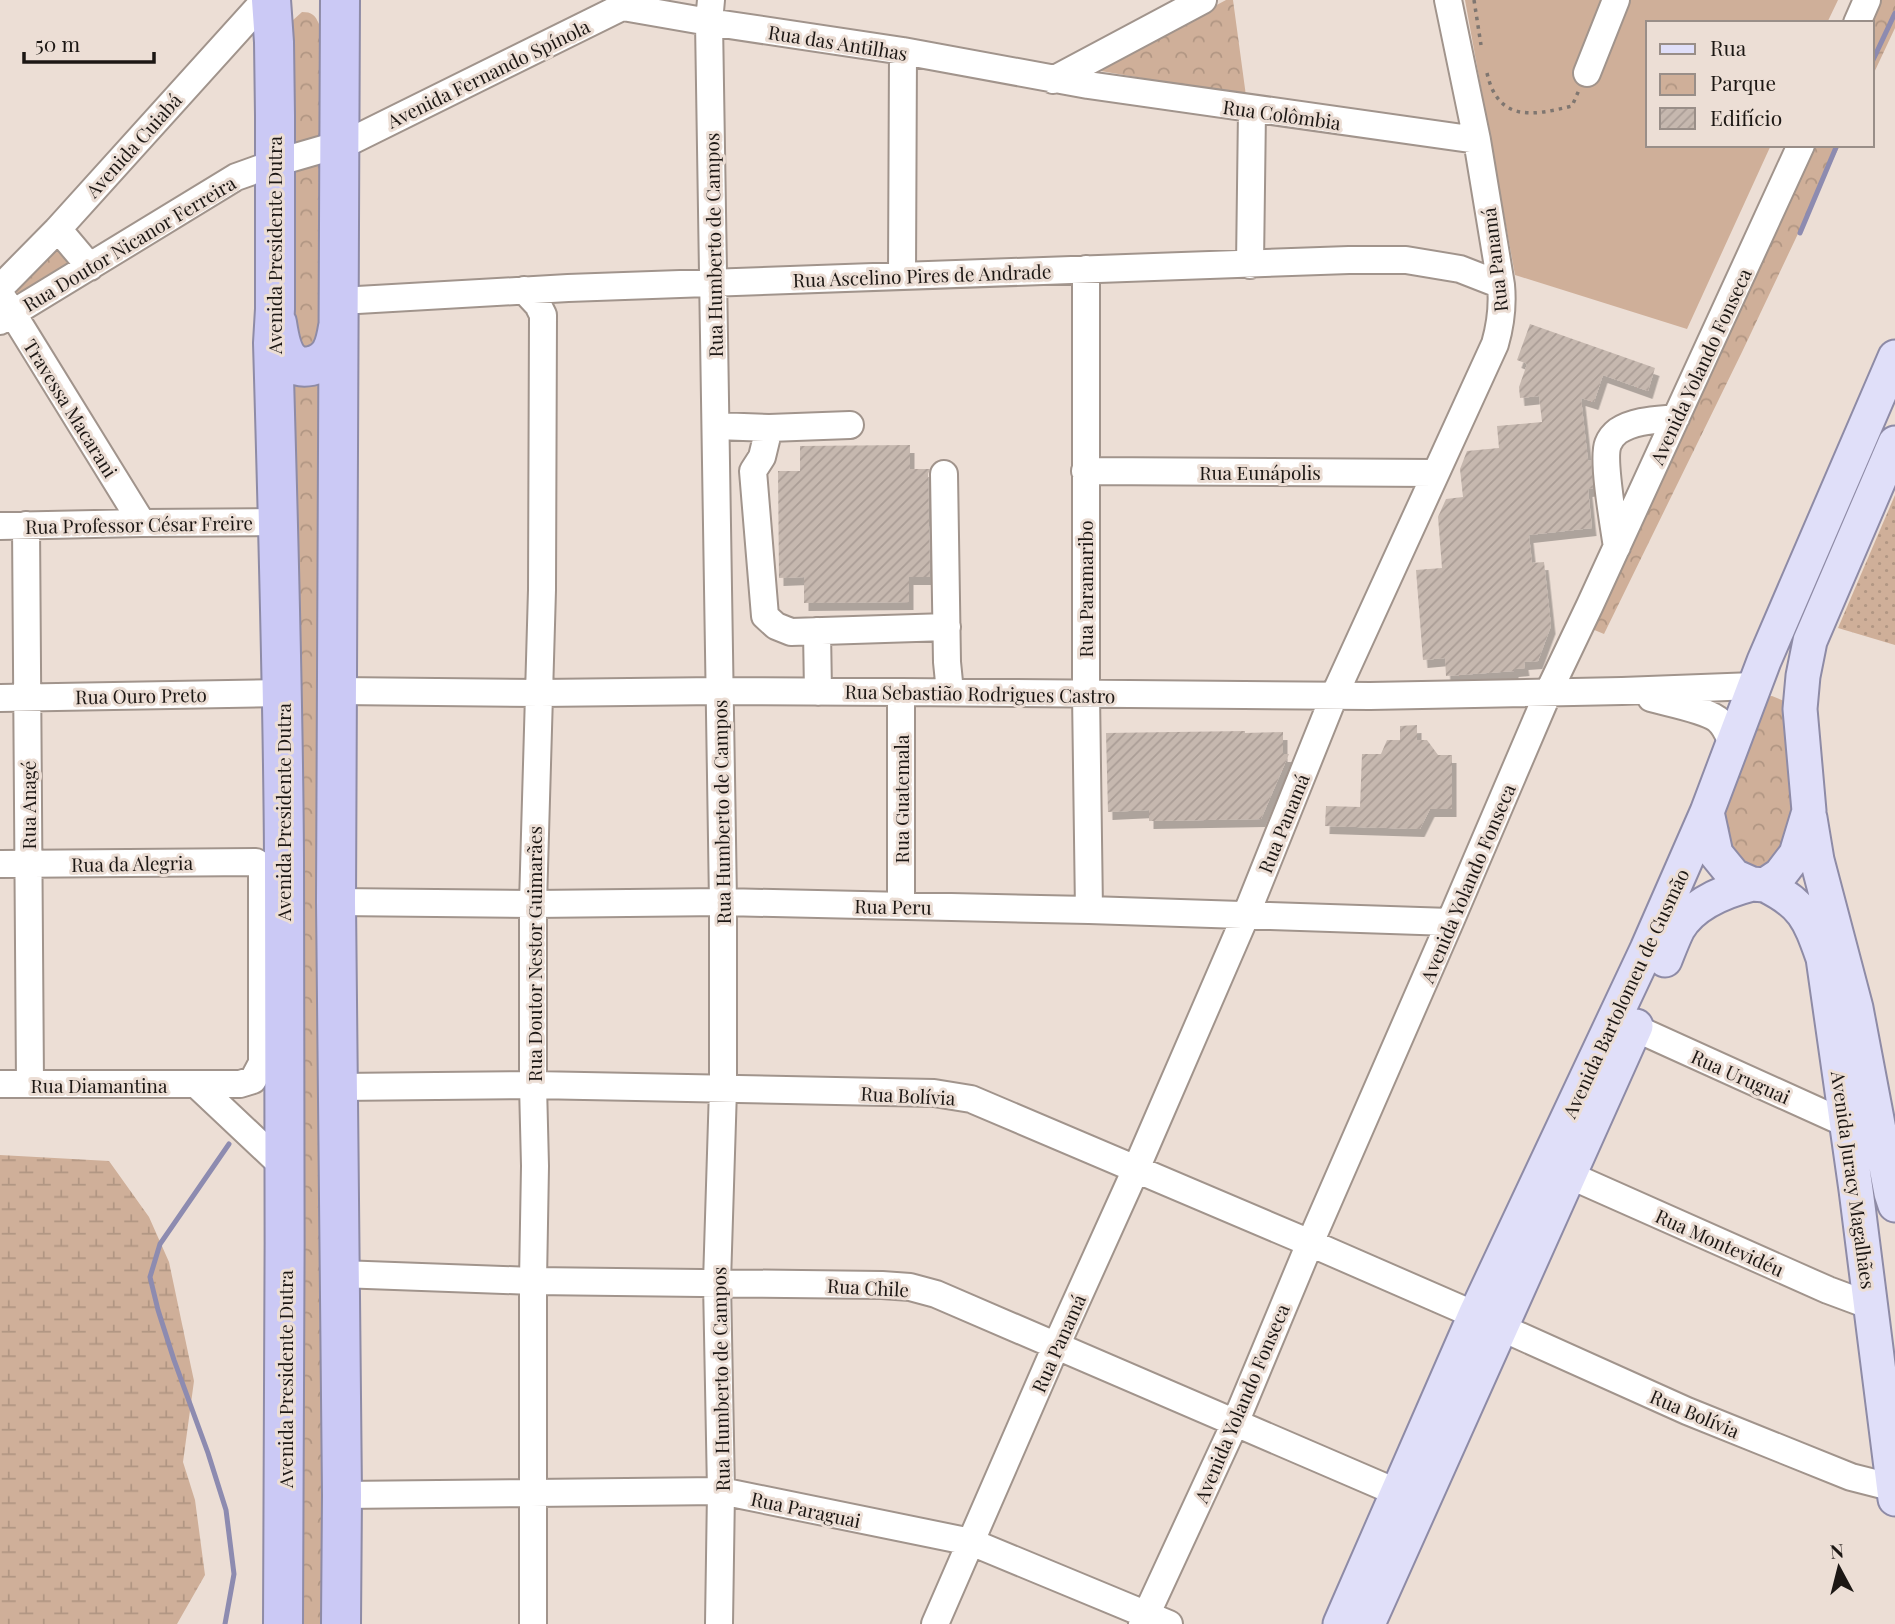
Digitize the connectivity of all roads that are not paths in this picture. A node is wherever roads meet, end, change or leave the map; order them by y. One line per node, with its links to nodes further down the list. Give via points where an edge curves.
1 (265, 0): 23 (street, Avenida Cuiabá)
2 (271, 0): 14 (highway, Avenida Presidente Dutra)
3 (291, 0): 14 (highway, via 277,17)
4 (323, 0): 13 (highway)
5 (340, 0): 13 (highway)
6 (1203, 0): 17 (street, Rua das Antilhas)
7 (1448, 0): 19 (street, Rua Panamá)
8 (1616, 0): 16 (street)
9 (1867, 0): 12 (street)
10 (629, 3): 11 (street, Rua das Antilhas); 20 (street, Avenida Fernando Spínola)
11 (710, 11): 15 (street, Rua das Antilhas); 28 (street, Rua Humberto de Campos)
12 (1858, 21)
13 (341, 40): 20 (highway)
14 (274, 42): 22 (highway, Avenida Presidente Dutra)
15 (903, 51): 17 (street, Rua das Antilhas, via 1053,80); 27 (street)
16 (1587, 72)
17 (1086, 74): 18 (street, Rua Colômbia)
18 (1252, 110): 19 (street, Rua Colômbia); 24 (street)
19 (1477, 140): 29 (street, Rua Panamá)
20 (339, 144): 22 (street, Rua Doutor Nicanor Ferreira); 34 (highway)
21 (1800, 147): 36 (street, Avenida Yolando Fonseca)
22 (275, 163): 25 (street, Rua Doutor Nicanor Ferreira, via 236,177); 33 (highway, Avenida Presidente Dutra)
23 (58, 229): 25 (street); 30 (street, Avenida Cuiabá)
24 (1250, 265): 26 (street, Rua Ascelino Pires de Andrade); 29 (street, Rua Ascelino Pires de Andrade, via 1406,260 1460,269)
25 (90, 267): 32 (street, Rua Doutor Nicanor Ferreira)
26 (1086, 269): 27 (street, Rua Ascelino Pires de Andrade); 41 (street, Rua Paramaribo)
27 (902, 275): 28 (street, Rua Ascelino Pires de Andrade)
28 (714, 284): 31 (street, Rua Ascelino Pires de Andrade); 38 (street, Rua Humberto de Campos)
29 (1501, 285): 42 (street, Rua Panamá, via 1502,320 1495,344)
30 (0, 288)
31 (524, 290): 34 (street, Rua Ascelino Pires de Andrade); 58 (street, Rua Doutor Nestor Guimarães, via 543,315)
32 (4, 309): 45 (street, Travessa Macarani)
33 (275, 309): 34 (highway, via 285,352 293,364 307,368 330,355); 44 (highway, Avenida Presidente Dutra)
34 (340, 310): 51 (highway)
35 (1895, 356): 50 (main road, Avenida Bartolomeu de Gusmão)
36 (1676, 418): 47 (street, Avenida Yolando Fonseca); 47 (street, via 1629,425 1608,444)
37 (850, 425): 39 (street)
38 (716, 426): 39 (street); 52 (street, Rua Humberto de Campos)
39 (769, 428): 49 (street, via 762,457 753,471 765,616 791,632)
40 (1895, 443): 65 (main road, Avenida Juracy Magalhães, via 1810,640 1800,709)
41 (1085, 471): 42 (street, Rua Eunápolis); 60 (street, Rua Paramaribo)
42 (1434, 473): 61 (street, Rua Panamá)
43 (944, 474): 48 (street)
44 (278, 522): 45 (street, Rua Professor César Freire); 57 (highway, Avenida Presidente Dutra)
45 (142, 523): 46 (street, Rua Professor César Freire)
46 (13, 526): 62 (street, Rua Anagé)
47 (1617, 547): 59 (street, Avenida Yolando Fonseca)
48 (947, 627): 49 (street); 56 (street)
49 (817, 631): 54 (street)
50 (1754, 686): 53 (street, Rua Sebastião Rodrigues Castro); 64 (main road, Avenida Bartolomeu de Gusmão)
51 (338, 691): 58 (street, Rua Sebastião Rodrigues Castro); 71 (highway)
52 (719, 691): 54 (street, Rua Sebastião Rodrigues Castro); 58 (street, Rua Sebastião Rodrigues Castro); 72 (street, Rua Humberto de Campos)
53 (1622, 691): 59 (street, Rua Sebastião Rodrigues Castro); 64 (street, Rua Sebastião Rodrigues Castro, via 1716,718)
54 (818, 692): 55 (street, Rua Sebastião Rodrigues Castro)
55 (901, 692): 56 (street, Rua Sebastião Rodrigues Castro); 74 (street, Rua Guatemala)
56 (950, 692): 60 (street, Rua Sebastião Rodrigues Castro)
57 (282, 693): 62 (street, Rua Ouro Preto); 86 (highway, Avenida Presidente Dutra)
58 (540, 693): 73 (street, Rua Doutor Nestor Guimarães)
59 (1548, 693): 61 (street, Rua Sebastião Rodrigues Castro); 77 (street, Avenida Yolando Fonseca)
60 (1086, 694): 61 (street, Rua Sebastião Rodrigues Castro); 75 (street, Rua Paramaribo)
61 (1334, 696): 76 (street, Rua Panamá)
62 (27, 697): 63 (street, Rua Ouro Preto); 68 (street, Rua Anagé)
63 (0, 698)
64 (1732, 743): 66 (main road, Avenida Bartolomeu de Gusmão)
65 (1810, 811): 70 (main road, via 1796,854 1780,875); 89 (main road, Avenida Juracy Magalhães)
66 (1707, 812): 70 (main road, Avenida Juracy Magalhães, via 1716,854 1734,876); 95 (main road, Avenida Bartolomeu de Gusmão)
67 (0, 864): 68 (street, Rua da Alegria)
68 (28, 864): 69 (street, Rua da Alegria, via 256,862); 80 (street, Rua Anagé)
69 (262, 866): 81 (street, Rua Diamantina, via 262,1063 253,1080)
70 (1759, 884): 78 (main road, Avenida Bartolomeu de Gusmão, via 1727,890 1694,911 1679,927); 85 (main road, Avenida Juracy Magalhães, via 1794,902 1811,926 1823,958)
71 (336, 902): 73 (street, Rua Peru); 83 (highway)
72 (723, 902): 73 (street, Rua Peru); 74 (street, Rua Peru); 84 (street, Rua Humberto de Campos)
73 (533, 904): 82 (street, Rua Doutor Nestor Guimarães)
74 (901, 906): 75 (street, Rua Peru)
75 (1089, 910): 76 (street, Rua Peru)
76 (1246, 915): 77 (street, Rua Peru); 87 (street, Rua Panamá)
77 (1450, 922): 90 (street, Avenida Yolando Fonseca)
78 (1635, 1028): 85 (street, Rua Uruguai); 88 (main road, Avenida Bartolomeu de Gusmão)
79 (0, 1084): 80 (street, Rua Diamantina)
80 (30, 1084): 81 (street, Rua Diamantina)
81 (197, 1085): 86 (street)
82 (533, 1085): 83 (street, Rua Bolívia); 84 (street, Rua Bolívia); 92 (street, Rua Doutor Nestor Guimarães)
83 (338, 1087): 91 (highway)
84 (723, 1089): 87 (street, Rua Bolívia, via 954,1095); 93 (street, Rua Humberto de Campos)
85 (1847, 1124): 94 (main road, Avenida Juracy Magalhães)
86 (284, 1167): 106 (highway, Avenida Presidente Dutra)
87 (1136, 1170): 90 (street, Rua Bolívia); 96 (street, Rua Panamá)
88 (1569, 1175): 94 (street, Rua Montevidéu); 95 (main road, Avenida Bartolomeu de Gusmão)
89 (1895, 1205)
90 (1310, 1243): 95 (street, Rua Bolívia); 98 (street, Avenida Yolando Fonseca)
91 (340, 1274): 92 (street, Rua Chile); 103 (highway)
92 (533, 1281): 93 (street, Rua Chile); 101 (street, Rua Doutor Nestor Guimarães)
93 (717, 1282): 96 (street, Rua Chile, via 910,1287); 99 (street, Rua Humberto de Campos)
94 (1871, 1306): 97 (main road, Avenida Juracy Magalhães)
95 (1487, 1321): 100 (main road, Avenida Bartolomeu de Gusmão); 102 (street, Rua Bolívia, via 1687,1411); 112 (main road, Avenida Bartolomeu de Gusmão)
96 (1056, 1346): 98 (street, Rua Chile); 104 (street, Rua Panamá)
97 (1888, 1375): 102 (main road, Avenida Juracy Magalhães)
98 (1235, 1423): 100 (street, Rua Chile); 105 (street, Avenida Yolando Fonseca)
99 (722, 1491): 101 (street, Rua Paraguai); 104 (street, Rua Paraguai); 109 (street, Rua Humberto de Campos)
100 (1396, 1492): 111 (main road, Avenida Bartolomeu de Gusmão)
101 (533, 1493): 103 (street, Rua Paraguai); 108 (street, Rua Doutor Nestor Guimarães)
102 (1894, 1494)
103 (342, 1495): 107 (highway)
104 (971, 1542): 105 (street, Rua Paraguai); 110 (street, Rua Panamá)
105 (1153, 1621)
106 (284, 1624)
107 (341, 1624)
108 (533, 1624)
109 (719, 1624)
110 (935, 1624)
111 (1340, 1624)
112 (1368, 1624)

